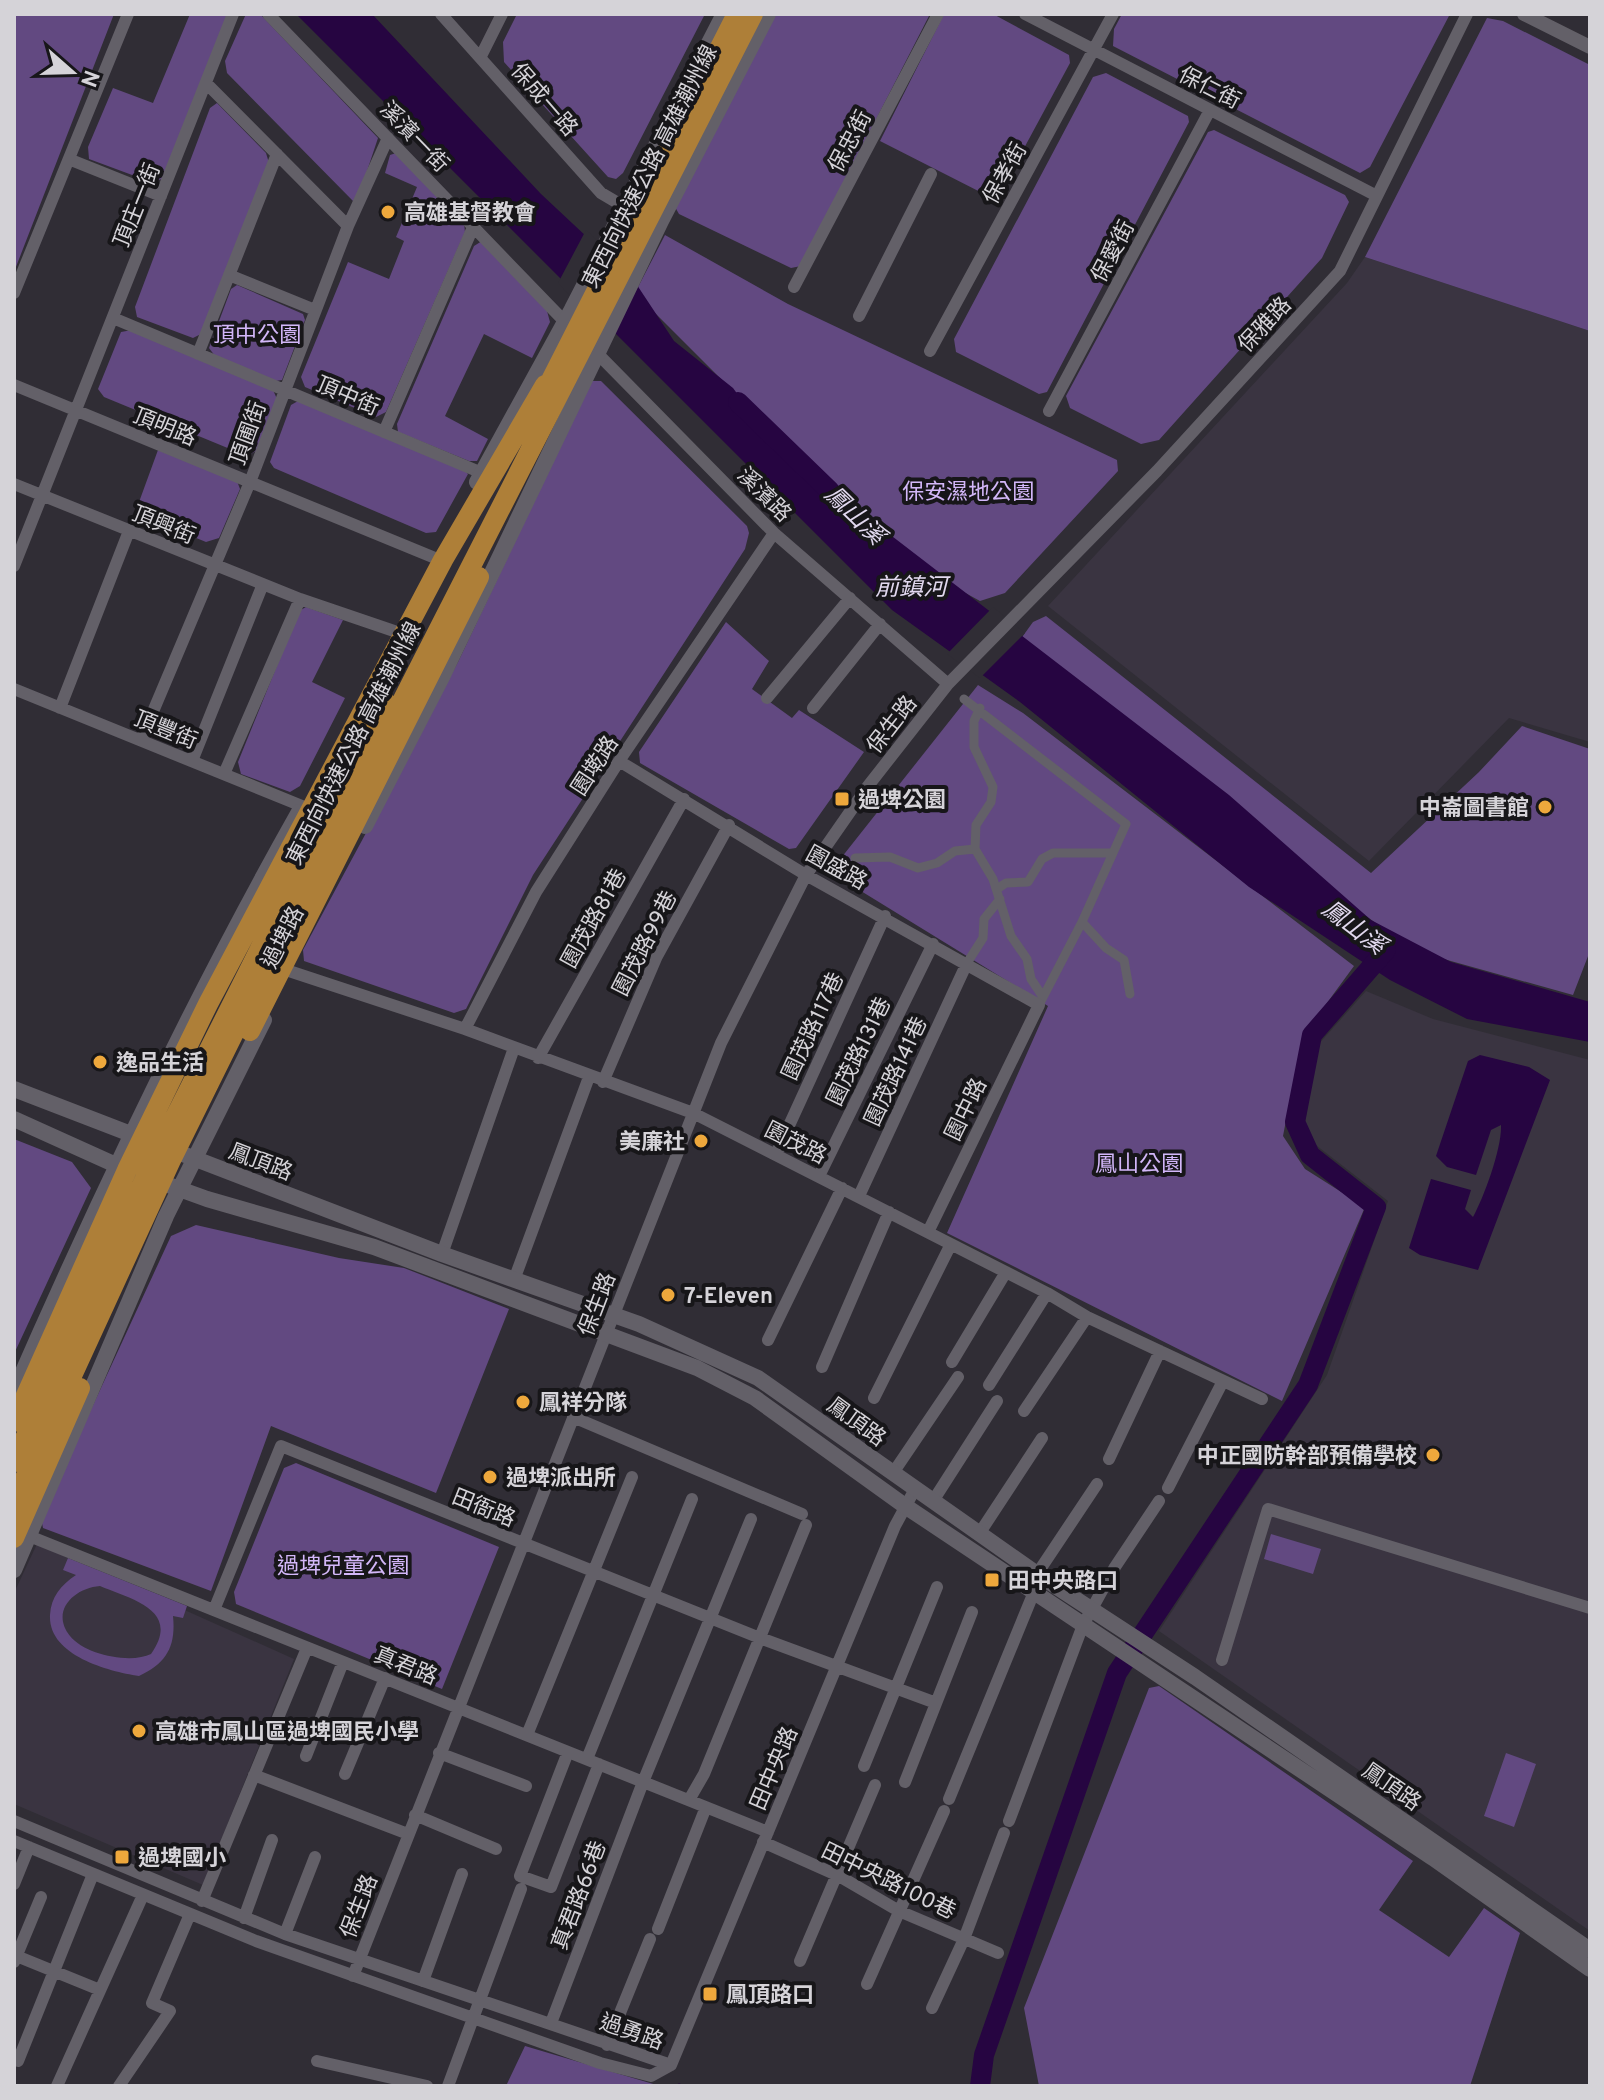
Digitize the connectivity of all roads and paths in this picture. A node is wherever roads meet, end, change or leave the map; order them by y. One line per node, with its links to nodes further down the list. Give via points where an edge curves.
1 (128, 14): 22 (street)
2 (233, 14): 18 (street, 頂庄一街)
3 (268, 14): 20 (street, 溪濱一街)
4 (441, 14): 17 (street, 保成一路)
5 (502, 14): 17 (street)
6 (724, 14): 26 (main road)
7 (737, 14): 38 (highway, 東西向快速公路 高雄潮州線)
8 (753, 14): 38 (highway, 東西向快速公路 高雄潮州線)
9 (768, 14): 38 (main road, 過埤路, via 607,332)
10 (938, 14): 30 (street, 保忠街)
11 (1025, 14): 16 (street, 保仁街)
12 (1113, 14): 16 (street, 保孝街)
13 (1467, 14): 25 (street, 保雅路)
14 (1524, 14): 15 (street)
15 (1590, 47)
16 (1094, 50): 19 (street, 保仁街); 36 (street, 保孝街)
17 (481, 56): 26 (street, 保成一路, via 601,193)
18 (206, 83): 21 (street); 24 (street, 頂庄一街)
19 (1210, 110): 25 (street, 保仁街); 42 (street, 保愛街)
20 (388, 138): 27 (street, 溪濱一街); 28 (street, 頂圃街)
21 (277, 154): 28 (street); 29 (street)
22 (71, 160): 24 (street); 31 (street)
23 (931, 174): 33 (street)
24 (161, 196): 34 (street, 頂庄一街)
25 (1377, 196): 58 (street, 保雅路, via 1340,271 1157,471)
26 (623, 206): 35 (main road, 過埤路)
27 (474, 225): 35 (street, 溪濱一街); 43 (street)
28 (348, 226): 32 (street, 頂圃街)
29 (229, 275): 32 (street); 37 (street)
30 (794, 287)
31 (14, 293)
32 (315, 310): 40 (street, 頂圃街)
33 (859, 316)
34 (113, 318): 37 (street, 頂中街); 41 (street, 頂庄一街)
35 (564, 321): 38 (street, 溪濱路); 44 (main road, 過埤路)
36 (930, 351)
37 (198, 354): 40 (street, 頂中街)
38 (580, 354): 49 (street, 溪濱路); 81 (main road, 過埤路, via 442,677); 92 (highway, via 443,560); 94 (highway, via 521,492); 126 (highway, 東西向快速公路 高雄潮州線, via 251,961); 135 (highway, 東西向快速公路 高雄潮州線, via 178,1146)
39 (14, 385): 41 (street, 頂明路)
40 (284, 390): 43 (street, 頂中街); 45 (street, 頂圃街)
41 (76, 411): 45 (street, 頂明路); 47 (street, 頂庄一街)
42 (1049, 411)
43 (384, 432): 44 (street, 頂中街)
44 (482, 473): 50 (main road, 過埤路)
45 (250, 482): 50 (street, 頂明路); 51 (street, 頂圃街)
46 (14, 484): 47 (street, 頂興街)
47 (42, 495): 48 (street, 頂興街); 52 (street, 頂庄一街)
48 (129, 531): 51 (street, 頂興街); 62 (street)
49 (774, 533): 54 (street, 溪濱路); 67 (street, 園墘路)
50 (435, 558): 57 (main road, 過埤路)
51 (215, 565): 53 (street, 頂興街); 65 (street, 頂圃街)
52 (14, 566)
53 (263, 584): 55 (street, 頂興街); 66 (street)
54 (850, 598): 56 (street, 溪濱路); 60 (street)
55 (300, 599): 57 (street, 頂興街); 68 (street)
56 (880, 624): 58 (street, 溪濱路); 63 (street)
57 (394, 631): 70 (main road, 過埤路)
58 (948, 684): 75 (street, 保生路)
59 (14, 689): 62 (street, 頂豐街)
60 (767, 698)
61 (964, 699): 64 (street)
62 (60, 708): 65 (street, 頂豐街)
63 (813, 708)
64 (980, 708): 72 (street, via 974,747 993,787 991,802 976,825); 73 (street, via 1126,824)
65 (141, 740): 66 (street, 頂豐街)
66 (192, 761): 68 (street, 頂豐街)
67 (619, 761): 69 (street, 園盛路); 84 (street, 園墘路, via 536,892)
68 (224, 774): 70 (street, 頂豐街)
69 (684, 799): 71 (street, 園盛路); 86 (street, 園茂路81巷)
70 (302, 806): 92 (main road, 過埤路, via 230,935)
71 (729, 825): 75 (street, 園盛路); 88 (street, 園茂路99巷, via 657,956)
72 (975, 849): 74 (street, via 955,851 918,868 890,857); 76 (street)
73 (1112, 853): 76 (street, via 1053,853 1042,859 1028,882 1006,883); 78 (street)
74 (855, 858)
75 (806, 875): 77 (street, 園盛路); 90 (street, 保生路, via 742,996)
76 (998, 894): 80 (street, via 984,919 983,938); 83 (street)
77 (885, 916): 79 (street, 園盛路); 93 (street, 園茂路117巷)
78 (1082, 922): 82 (street, via 1124,960); 83 (street)
79 (933, 944): 80 (street, 園盛路); 96 (street, 園茂路131巷)
80 (967, 963): 83 (street, 園盛路); 99 (street, 園茂路141巷)
81 (289, 971): 84 (street, 園茂路); 94 (main road, 過埤路)
82 (1130, 994)
83 (1041, 1001): 101 (street, 園中路)
84 (465, 1029): 85 (street, 園茂路)
85 (514, 1048): 86 (street, 園茂路); 103 (street)
86 (538, 1058): 87 (street, 園茂路)
87 (589, 1077): 88 (street, 園茂路); 105 (street)
88 (603, 1082): 90 (street, 園茂路)
89 (14, 1089): 92 (main road, 鳳頂路)
90 (693, 1113): 93 (street, 園茂路); 107 (street, 保生路)
91 (14, 1119): 95 (main road, 鳳頂路)
92 (137, 1137): 94 (main road, 鳳頂路); 95 (highway)
93 (776, 1154): 96 (street, 園茂路)
94 (190, 1157): 97 (highway); 103 (main road, 鳳頂路)
95 (122, 1168): 97 (main road, 鳳頂路); 116 (main road); 123 (highway)
96 (819, 1176): 98 (street, 園茂路)
97 (175, 1187): 109 (main road, 鳳頂路, via 374,1247); 139 (main road); 139 (highway, via 132,1270)
98 (842, 1188): 99 (street, 園茂路); 110 (street)
99 (859, 1196): 100 (street, 園茂路)
100 (889, 1212): 101 (street, 園茂路); 113 (street)
101 (928, 1232): 102 (street, 園茂路)
102 (951, 1244): 104 (street, 園茂路); 118 (street)
103 (442, 1254): 105 (main road, 鳳頂路)
104 (1006, 1272): 106 (street, 園茂路); 112 (street)
105 (514, 1280): 107 (main road, 鳳頂路)
106 (1047, 1293): 108 (street, 園茂路); 117 (street)
107 (614, 1315): 109 (street, 保生路); 127 (main road, 鳳頂路, via 758,1378)
108 (1087, 1317): 111 (street, 園茂路); 121 (street)
109 (606, 1334): 122 (street, 保生路); 136 (main road, 鳳頂路, via 697,1368 755,1398)
110 (768, 1340)
111 (1160, 1351): 115 (street, 園茂路); 125 (street)
112 (952, 1362)
113 (822, 1367)
114 (958, 1377): 127 (street)
115 (1223, 1381): 119 (street, 園茂路); 130 (street)
116 (16, 1384)
117 (989, 1385)
118 (874, 1398)
119 (1262, 1399)
120 (997, 1401): 133 (street)
121 (1024, 1411)
122 (573, 1417): 140 (street, 保生路); 152 (street, via 804,1520)
123 (14, 1422)
124 (1042, 1438): 138 (street)
125 (1109, 1459)
126 (14, 1462)
127 (893, 1473): 131 (main road, 鳳頂路)
128 (632, 1477): 142 (street)
129 (1097, 1484): 143 (street)
130 (1168, 1488)
131 (915, 1489): 133 (main road, 鳳頂路); 136 (street, 田中央路)
132 (692, 1499): 146 (street)
133 (933, 1501): 138 (main road, 鳳頂路)
134 (1159, 1501): 151 (street)
135 (14, 1502)
136 (905, 1506): 145 (main road, 鳳頂路); 157 (street, 田中央路)
137 (751, 1519): 150 (street, 真君路66巷)
138 (979, 1534): 143 (main road, 鳳頂路)
139 (21, 1537): 141 (main road); 148 (street, 真君路)
140 (523, 1544): 142 (street, 田衙路); 148 (street, 田衙路, via 281,1446); 161 (street, 保生路)
141 (14, 1570)
142 (594, 1572): 146 (street, 田衙路); 162 (street)
143 (1037, 1574): 151 (main road, 鳳頂路)
144 (937, 1587): 159 (street)
145 (1034, 1592): 151 (main road, 鳳頂路); 193 (street)
146 (654, 1596): 150 (street, 田衙路); 166 (street)
147 (1590, 1608): 155 (street, via 1268,1509)
148 (214, 1610): 153 (street, 真君路)
149 (972, 1612): 160 (street)
150 (710, 1617): 152 (street, 田衙路); 170 (street, 真君路66巷)
151 (1087, 1618): 154 (main road, 鳳頂路); 197 (street)
152 (760, 1638): 157 (street, 田衙路); 174 (street)
153 (307, 1648): 156 (street, 真君路); 169 (street)
154 (1147, 1659): 198 (main road, 鳳頂路, via 1195,1677); 203 (main road, 鳳頂路)
155 (1222, 1660)
156 (343, 1662): 158 (street, 真君路); 165 (street)
157 (838, 1667): 159 (street, 田衙路); 179 (street, 田中央路)
158 (385, 1678): 161 (street, 真君路); 168 (street)
159 (896, 1688): 160 (street, 田衙路); 167 (street)
160 (936, 1703): 171 (street)
161 (457, 1707): 162 (street, 真君路); 164 (street, 保生路)
162 (527, 1735): 163 (street, 真君路)
163 (568, 1752): 166 (street, 真君路); 166 (street, via 520,1876 551,1887)
164 (439, 1753): 173 (street); 176 (street, 保生路)
165 (306, 1756)
166 (593, 1762): 170 (street, 真君路)
167 (864, 1766)
168 (345, 1774)
169 (254, 1775): 178 (street); 192 (street)
170 (643, 1782): 174 (street, 真君路); 212 (street, 真君路66巷)
171 (905, 1782)
172 (875, 1785): 187 (street)
173 (526, 1786)
174 (689, 1800): 175 (street, 真君路)
175 (706, 1807): 179 (street, 真君路); 213 (street)
176 (415, 1815): 178 (street, 保生路); 183 (street)
177 (14, 1821): 192 (street, 過勇路)
178 (408, 1834): 201 (street, 保生路)
179 (766, 1837): 187 (street, 田中央路100巷); 216 (street, 田中央路)
180 (272, 1840): 195 (street)
181 (14, 1841): 182 (street, 過勇路)
182 (29, 1847): 185 (street, 過勇路); 188 (street)
183 (496, 1849)
184 (315, 1857): 196 (street)
185 (93, 1874): 190 (street, 過勇路); 204 (street)
186 (462, 1874): 206 (street)
187 (839, 1876): 193 (street, 田中央路100巷); 202 (street)
188 (14, 1884)
189 (521, 1889): 209 (street)
190 (143, 1895): 194 (street, 過勇路); 208 (street)
191 (41, 1897): 200 (street)
192 (202, 1901): 195 (street, 過勇路)
193 (899, 1911): 197 (street, 田中央路100巷); 207 (street)
194 (190, 1914): 205 (street, 過勇路); 218 (street, via 152,2003 170,2011)
195 (244, 1918): 196 (street, 過勇路)
196 (285, 1934): 201 (street, 過勇路)
197 (964, 1939): 199 (street, 田中央路100巷); 210 (street)
198 (1590, 1950)
199 (998, 1953)
200 (15, 1958): 204 (street)
201 (359, 1959): 205 (street, 保生路); 206 (street, 過勇路)
202 (800, 1961)
203 (1590, 1969)
204 (54, 1971): 208 (street); 214 (street)
205 (353, 1976): 211 (street, 過勇路)
206 (423, 1981): 209 (street, 過勇路)
207 (867, 1984)
208 (100, 1990): 217 (street)
209 (479, 2000): 211 (street); 212 (street, 過勇路)
210 (932, 2008)
211 (472, 2018): 216 (street, 過勇路, via 651,2076); 220 (street)
212 (551, 2023): 213 (street, 過勇路)
213 (607, 2045): 216 (street, 過勇路)
214 (18, 2061)
215 (317, 2061): 219 (street)
216 (671, 2065)
217 (57, 2086)
218 (119, 2086)
219 (426, 2086)
220 (448, 2086)

